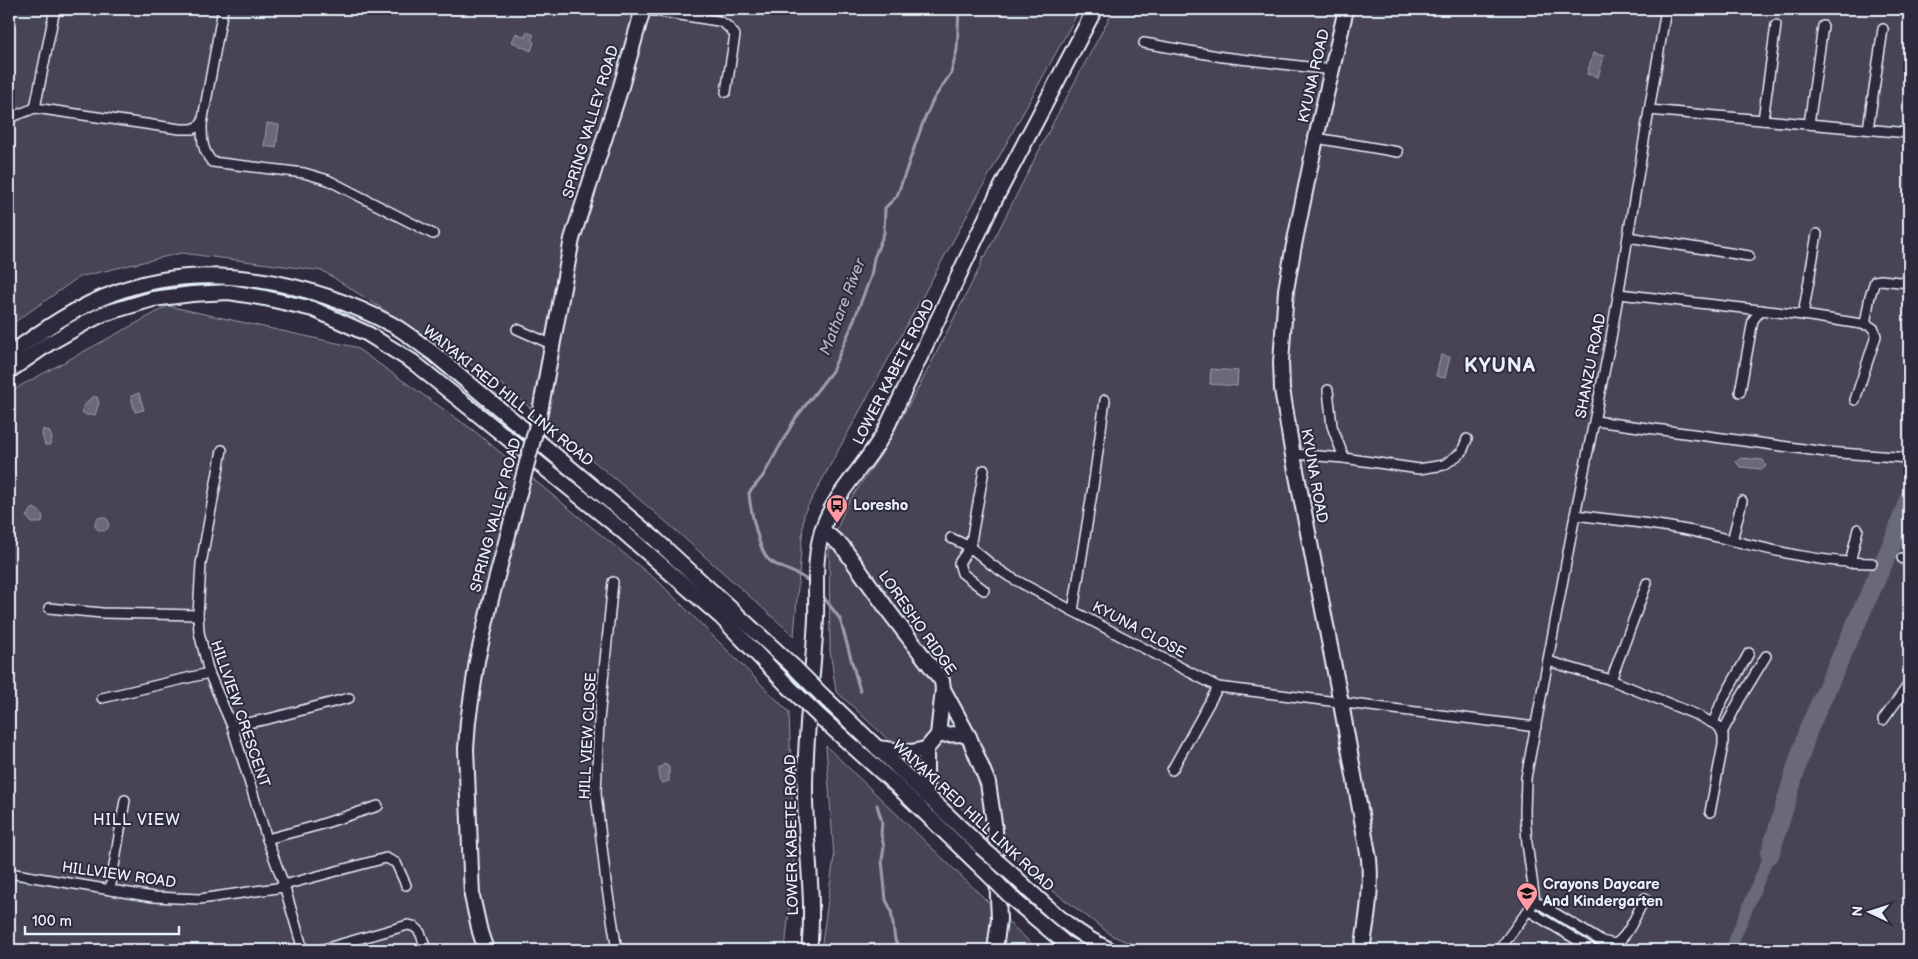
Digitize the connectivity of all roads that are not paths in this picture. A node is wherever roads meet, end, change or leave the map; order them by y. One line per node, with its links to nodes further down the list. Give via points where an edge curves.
1 (55, 9): 13 (street)
2 (223, 9): 17 (street)
3 (642, 9): 12 (street, via 718,21 729,27 734,35); 33 (main road, SPRING VALLEY ROAD, via 620,90 572,239)
4 (1095, 9): 50 (main road, LOWER KABETE ROAD, via 993,203 884,433 831,510)
5 (1346, 9): 11 (main road, KYUNA ROAD)
6 (1666, 9): 14 (street, SHANZU ROAD)
7 (1776, 25): 16 (street)
8 (1822, 26): 18 (street)
9 (1883, 29): 19 (street)
10 (1144, 43): 11 (street, via 1223,57)
11 (1333, 70): 21 (main road, KYUNA ROAD)
12 (726, 92)
13 (35, 108): 15 (street); 17 (street, via 180,129 193,129)
14 (1649, 110): 16 (street); 25 (street, SHANZU ROAD)
15 (9, 118)
16 (1763, 120): 18 (street)
17 (202, 124): 23 (street, via 202,142 212,162 304,173 328,180)
18 (1809, 124): 19 (street)
19 (1868, 129): 20 (street)
20 (1909, 133)
21 (1316, 138): 22 (street); 43 (main road, KYUNA ROAD, via 1286,290 1281,340 1282,390)
22 (1398, 152)
23 (433, 234)
24 (1816, 234): 30 (street)
25 (1628, 237): 26 (street); 28 (street, SHANZU ROAD)
26 (1749, 256)
27 (1909, 283): 31 (street, via 1875,281)
28 (1619, 294): 29 (street); 40 (street, SHANZU ROAD)
29 (1761, 310): 30 (street); 37 (street, via 1753,320)
30 (1803, 315): 31 (street)
31 (1865, 324): 39 (street, via 1874,329 1876,336)
32 (516, 329): 33 (street)
33 (553, 345): 97 (main road, SPRING VALLEY ROAD, bridge, via 539,417 491,599 468,721 466,749 472,896)
34 (9, 355): 80 (main road, WAIYAKI RED HILL LINK ROAD, bridge, via 63,318 116,292 149,282 220,277 257,280 305,289 343,302 395,326 434,353 655,539)
35 (9, 371): 101 (main road, WAIYAKI RED HILL LINK ROAD, bridge, via 48,344 103,314 153,299 192,294 229,292 265,298 313,309 368,334 413,362 641,547 722,618 820,717 896,785 1014,900)
36 (1328, 390): 44 (street, via 1332,426)
37 (1740, 392)
38 (1105, 400): 60 (street, KYUNA CLOSE)
39 (1855, 400)
40 (1595, 421): 45 (street, via 1826,452); 48 (street, SHANZU ROAD)
41 (1467, 439): 44 (street, via 1462,452 1444,465 1419,469)
42 (222, 450): 61 (street, HILLVIEW CRESCENT, via 201,564)
43 (1293, 454): 44 (street); 72 (main road, KYUNA ROAD)
44 (1344, 458)
45 (1909, 458)
46 (984, 470): 53 (street)
47 (1742, 501): 52 (street)
48 (1574, 515): 52 (street, via 1676,528); 64 (street, SHANZU ROAD)
49 (1858, 529): 54 (street)
50 (822, 530): 69 (main road, LORESHO RIDGE, via 842,546 942,681); 99 (main road, LOWER KABETE ROAD, via 817,560 805,765 806,835 811,879)
51 (952, 538): 53 (street)
52 (1732, 541): 54 (street)
53 (970, 546): 58 (street, via 959,563 960,568); 60 (street, via 1004,573)
54 (1850, 562): 55 (street)
55 (1872, 562)
56 (613, 582): 98 (street, HILL VIEW CLOSE, via 599,720 596,794)
57 (1647, 583): 66 (street)
58 (984, 590)
59 (49, 608): 61 (street, via 102,613)
60 (1073, 611): 68 (street, KYUNA CLOSE)
61 (198, 615): 65 (street, HILLVIEW CRESCENT)
62 (1750, 653): 74 (street)
63 (1766, 656): 77 (street)
64 (1548, 661): 66 (street); 76 (street, SHANZU ROAD)
65 (209, 673): 70 (street); 75 (street, HILLVIEW CRESCENT)
66 (1611, 680): 74 (street)
67 (1909, 684): 73 (street)
68 (1218, 687): 72 (street, KYUNA CLOSE); 82 (street)
69 (943, 689): 78 (main road); 79 (main road, LORESHO RIDGE)
70 (102, 698)
71 (349, 698): 75 (street)
72 (1341, 703): 76 (street); 103 (main road, KYUNA ROAD, via 1371,878)
73 (1883, 720)
74 (1713, 723): 77 (street)
75 (232, 726): 87 (street, HILLVIEW CRESCENT)
76 (1536, 727): 93 (street, SHANZU ROAD, via 1526,778 1525,813)
77 (1722, 733): 86 (street, via 1722,755)
78 (938, 735): 79 (main road); 81 (main road)
79 (970, 737): 100 (main road, LORESHO RIDGE, via 988,783 995,830 999,919)
80 (877, 748): 81 (main road, via 911,752); 83 (main road, WAIYAKI RED HILL LINK ROAD)
81 (926, 749): 83 (main road)
82 (1172, 770)
83 (926, 795): 102 (main road, WAIYAKI RED HILL LINK ROAD, bridge, via 1071,928)
84 (126, 800): 91 (street)
85 (378, 806): 87 (street)
86 (1710, 812)
87 (267, 839): 90 (street, HILLVIEW CRESCENT)
88 (9, 873): 91 (street, HILLVIEW ROAD)
89 (406, 885): 90 (street, HILLVIEW ROAD, via 396,863 386,858)
90 (284, 886): 91 (street, HILLVIEW ROAD, via 200,899 153,897); 94 (street, HILLVIEW CRESCENT)
91 (110, 890)
92 (1645, 898): 93 (street, via 1625,934 1615,944 1601,941)
93 (1532, 906): 104 (street); 105 (street)
94 (303, 950)
95 (320, 950): 96 (street, via 408,925 419,929)
96 (426, 950)
97 (486, 950)
98 (617, 950)
99 (809, 950)
100 (995, 950)
101 (1077, 950)
102 (1110, 950)
103 (1362, 950)
104 (1499, 950)
105 (1594, 950)

